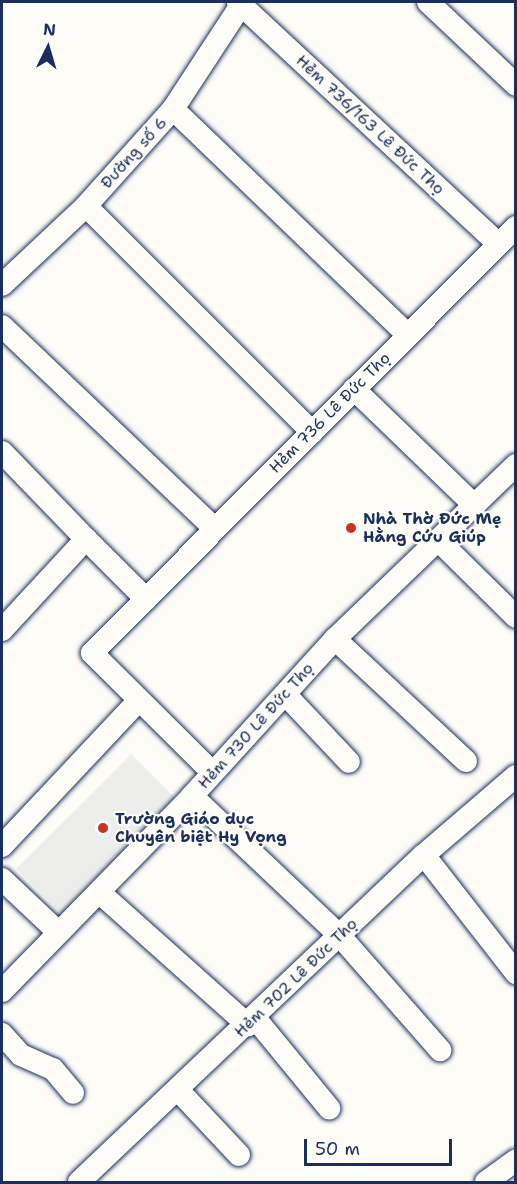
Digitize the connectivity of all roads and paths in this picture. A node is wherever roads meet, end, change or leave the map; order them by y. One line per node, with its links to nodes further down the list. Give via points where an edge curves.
1 (428, 2): 3 (street)
2 (241, 3): 4 (street, Đường số 6); 7 (street, Hẻm 736/163 Lê Đức Thọ)
3 (516, 85)
4 (172, 109): 5 (street, Đường số 6); 10 (street)
5 (86, 206): 8 (street, Đường số 6); 12 (street)
6 (516, 227): 7 (street, Hẻm 736 Lê Đức Thọ)
7 (498, 244): 10 (street, Hẻm 736 Lê Đức Thọ)
8 (2, 285)
9 (2, 326): 16 (street)
10 (408, 335): 11 (street, Hẻm 736 Lê Đức Thọ)
11 (354, 389): 12 (street, Hẻm 736 Lê Đức Thọ); 15 (street)
12 (312, 432): 16 (street, Hẻm 736 Lê Đức Thọ)
13 (2, 452): 17 (street)
14 (516, 465): 15 (street, Hẻm 730 Lê Đức Thọ)
15 (475, 506): 18 (street, Hẻm 730 Lê Đức Thọ)
16 (213, 527): 19 (street, Hẻm 736 Lê Đức Thọ)
17 (86, 538): 19 (street); 21 (street)
18 (439, 541): 20 (street); 22 (street, Hẻm 730 Lê Đức Thọ)
19 (146, 599): 24 (street, Hẻm 736 Lê Đức Thọ, via 92,653)
20 (516, 617)
21 (2, 630)
22 (335, 639): 23 (street, Hẻm 730 Lê Đức Thọ); 25 (street)
23 (285, 694): 26 (street); 27 (street, Hẻm 730 Lê Đức Thọ)
24 (139, 700): 27 (street); 30 (street)
25 (465, 761)
26 (349, 762)
27 (212, 772): 29 (street, Hẻm 730 Lê Đức Thọ)
28 (516, 776): 31 (street, Hẻm 702 Lê Đức Thọ)
29 (192, 796): 33 (street, Hẻm 730 Lê Đức Thọ); 35 (street)
30 (2, 846)
31 (424, 855): 35 (street, Hẻm 702 Lê Đức Thọ); 36 (street)
32 (2, 879): 34 (street)
33 (99, 892): 34 (street, Hẻm 730 Lê Đức Thọ); 38 (street)
34 (58, 932): 37 (street, Hẻm 730 Lê Đức Thọ)
35 (340, 936): 38 (street, Hẻm 702 Lê Đức Thọ); 40 (street)
36 (516, 973)
37 (2, 991)
38 (251, 1021): 41 (street, Hẻm 702 Lê Đức Thọ); 43 (street)
39 (2, 1034): 42 (street, via 21,1055 53,1069)
40 (440, 1050)
41 (178, 1090): 44 (street); 46 (street, Hẻm 702 Lê Đức Thọ)
42 (73, 1093)
43 (328, 1108)
44 (239, 1155)
45 (516, 1160): 47 (street)
46 (79, 1182)
47 (486, 1182)

